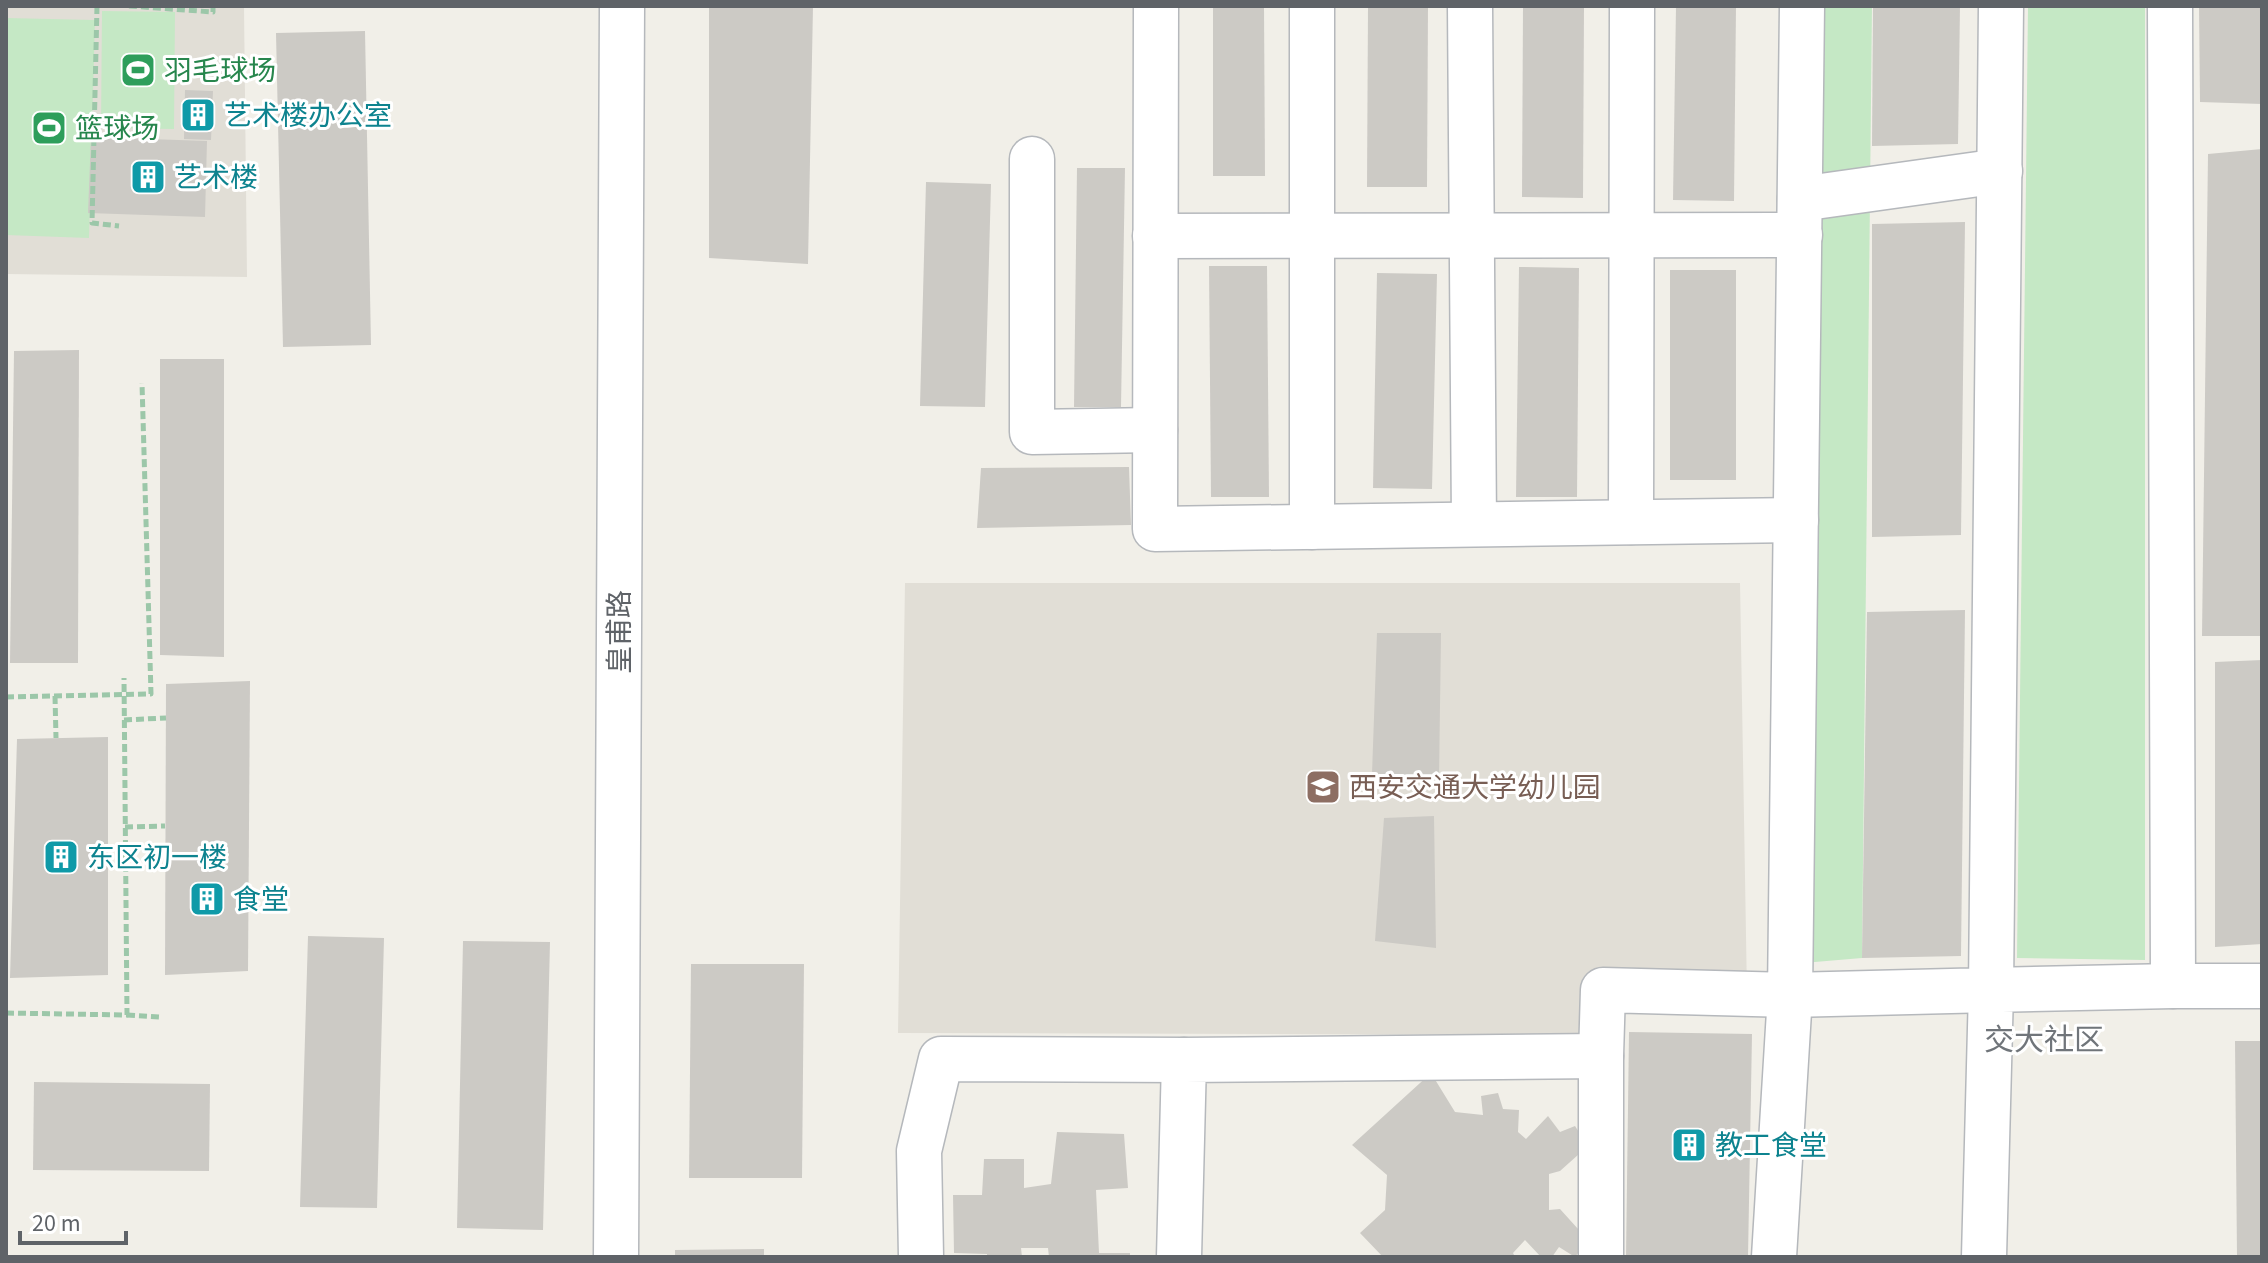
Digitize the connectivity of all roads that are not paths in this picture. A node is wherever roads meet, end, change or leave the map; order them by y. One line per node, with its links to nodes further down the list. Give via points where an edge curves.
1 (622, 6): 27 (street, 皇甫路)
2 (1156, 6): 15 (street)
3 (1312, 6): 13 (street)
4 (1470, 6): 14 (street)
5 (1632, 6): 12 (street)
6 (1802, 6): 11 (street)
7 (2001, 6): 10 (street)
8 (2170, 6): 21 (street)
9 (1032, 159): 16 (street, via 1032,432)
10 (2000, 171): 11 (street); 23 (street)
11 (1800, 217): 12 (street); 17 (street)
12 (1631, 234): 14 (street); 18 (street)
13 (1312, 235): 14 (street); 15 (street); 20 (street)
14 (1472, 235): 19 (street)
15 (1155, 236): 16 (street)
16 (1155, 430): 20 (street, via 1155,529)
17 (1796, 520): 18 (street); 24 (street)
18 (1631, 522): 19 (street)
19 (1474, 524): 20 (street)
20 (1312, 527)
21 (2173, 986): 22 (street); 23 (street)
22 (2262, 986)
23 (1991, 990): 24 (street); 32 (street)
24 (1790, 995): 25 (street, via 1603,990); 31 (street)
25 (1601, 1056): 26 (street); 30 (street)
26 (1184, 1060): 28 (street, via 941,1059 919,1151); 29 (street)
27 (616, 1257)
28 (921, 1257)
29 (1179, 1257)
30 (1601, 1257)
31 (1774, 1257)
32 (1984, 1257)

